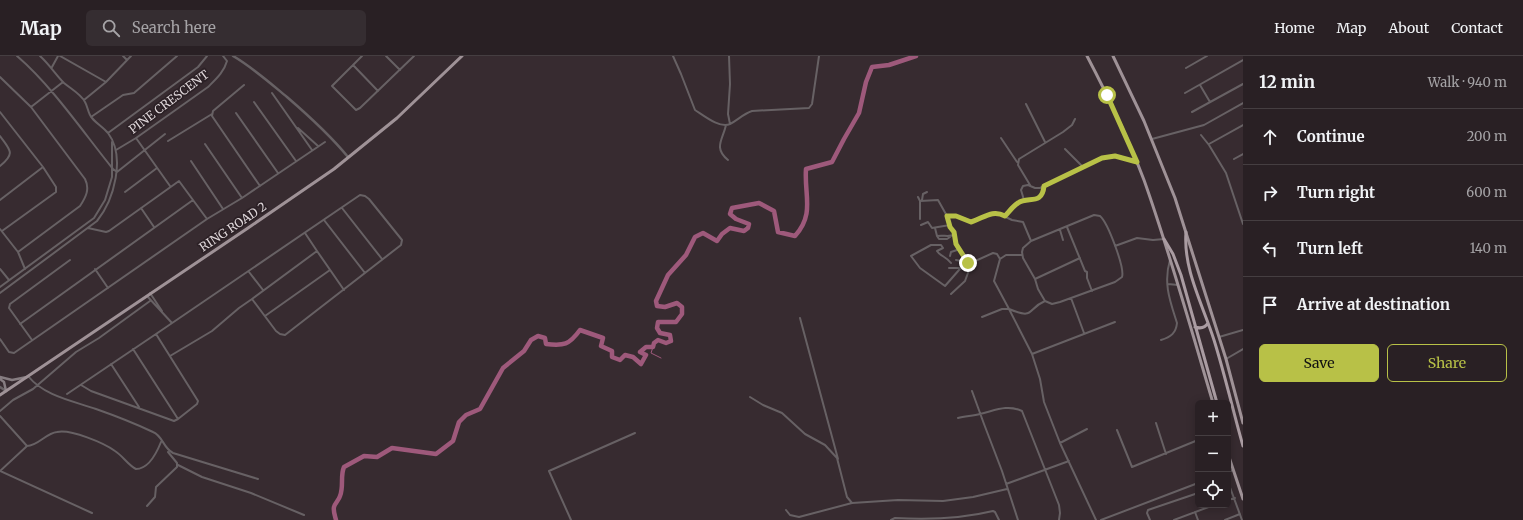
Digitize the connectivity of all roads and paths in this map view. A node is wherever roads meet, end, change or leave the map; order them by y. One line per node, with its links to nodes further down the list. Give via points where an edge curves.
1 (17, 56): 33 (street)
2 (40, 56): 23 (street)
3 (59, 56): 23 (street); 28 (street)
4 (123, 56): 20 (street)
5 (131, 56): 20 (street)
6 (177, 56): 46 (street, via 134,93 123,95)
7 (207, 56): 52 (street, PINE CRESCENT, via 198,67)
8 (222, 56): 56 (street, PINE CRESCENT, via 227,61 208,86)
9 (233, 56): 71 (street, via 314,120)
10 (362, 56): 22 (street)
11 (386, 56): 25 (street)
12 (414, 56): 25 (street)
13 (462, 56): 71 (main road, RING ROAD 2, via 397,118)
14 (673, 56): 50 (street, via 695,110 719,124)
15 (729, 56): 49 (street)
16 (819, 56): 49 (street, via 812,104 809,108 752,111)
17 (1088, 56): 76 (main road)
18 (1113, 56): 58 (main road)
19 (1207, 56): 24 (street)
20 (127, 60): 28 (street)
21 (1243, 60): 31 (street)
22 (353, 65): 32 (street); 32 (street, via 332,87 356,110)
23 (52, 67): 27 (street)
24 (1186, 68)
25 (400, 70): 32 (street)
26 (0, 77): 41 (street)
27 (63, 82): 33 (street); 36 (street)
28 (106, 82): 36 (street)
29 (1243, 84): 38 (street)
30 (244, 85): 45 (street)
31 (1200, 85): 35 (street); 38 (street)
32 (378, 91)
33 (51, 92): 41 (street); 82 (street)
34 (272, 93): 48 (street)
35 (1185, 93)
36 (84, 100): 46 (street)
37 (254, 102): 75 (street)
38 (1210, 102): 43 (street)
39 (1243, 103): 58 (street, via 1204,125)
40 (1026, 104): 62 (street)
41 (31, 107): 127 (street, via 85,179 88,191 80,206)
42 (0, 112): 79 (street)
43 (1192, 112)
44 (236, 113): 84 (street)
45 (212, 114): 60 (street); 86 (street, via 213,120)
46 (91, 117): 52 (street)
47 (1075, 119): 62 (street, via 1064,132)
48 (294, 124): 65 (street); 69 (street)
49 (730, 124): 50 (street)
50 (726, 125): 73 (street, via 720,144 723,155)
51 (1243, 125): 64 (street)
52 (108, 133): 59 (street)
53 (165, 134): 68 (street)
54 (1201, 135): 64 (street)
55 (0, 136): 78 (street, via 9,147 10,155)
56 (136, 138): 67 (street, PINE CRESCENT); 68 (street)
57 (1001, 138): 77 (street)
58 (1152, 139): 117 (main road)
59 (112, 141): 67 (street); 82 (street)
60 (168, 142)
61 (325, 142): 65 (street)
62 (1045, 142): 77 (street, via 1022,157)
63 (205, 144): 92 (street)
64 (1209, 145): 107 (street, via 1226,172)
65 (318, 146): 69 (street)
66 (1065, 148): 80 (street)
67 (116, 150): 83 (street)
68 (145, 150): 81 (street); 83 (street)
69 (312, 150): 75 (street)
70 (1243, 154): 72 (street)
71 (348, 157): 158 (main road, RING ROAD 2, via 299,194)
72 (1234, 159)
73 (728, 160)
74 (191, 161): 99 (street)
75 (296, 161): 84 (street)
76 (1137, 162): 80 (street, via 1112,156); 120 (main road)
77 (1018, 163): 87 (street)
78 (0, 166)
79 (43, 167): 93 (street); 116 (street, via 56,187 56,192)
80 (1083, 167): 88 (street)
81 (158, 168): 85 (street); 89 (street)
82 (113, 169): 83 (street); 102 (street, via 105,200)
83 (117, 172): 106 (street, via 106,209)
84 (278, 174): 86 (street)
85 (170, 186): 94 (street, via 180,182); 97 (street)
86 (260, 186): 92 (street)
87 (1030, 186): 88 (street, via 1038,189); 96 (street, via 1022,187)
88 (1044, 186): 96 (street, via 1038,198)
89 (125, 192)
90 (927, 192): 95 (street)
91 (918, 197): 95 (street)
92 (242, 198): 99 (street)
93 (0, 200)
94 (193, 200): 103 (street); 110 (street)
95 (921, 200): 100 (street, via 938,200); 104 (street)
96 (1024, 200): 101 (street)
97 (141, 208): 110 (street); 112 (street, via 109,231)
98 (342, 208): 105 (street); 134 (street); 134 (street, via 358,197 365,196 402,240 401,245)
99 (223, 209): 103 (street)
100 (947, 216): 101 (street, via 956,216 971,222 995,212); 109 (street)
101 (1005, 216): 121 (street, via 1024,222)
102 (94, 218): 106 (street); 125 (street)
103 (207, 219): 153 (street)
104 (920, 219)
105 (324, 220): 118 (street); 147 (street)
106 (97, 221): 112 (street)
107 (1243, 224)
108 (921, 225): 113 (street, via 928,222)
109 (950, 225): 113 (street); 119 (street)
110 (154, 227): 144 (street)
111 (1067, 227): 115 (street); 123 (street, via 1094,215 1100,216); 131 (street)
112 (88, 228): 128 (street)
113 (935, 228): 119 (street, via 939,239 947,239)
114 (0, 229): 116 (street)
115 (1060, 230): 121 (street); 122 (street)
116 (2, 232): 127 (street)
117 (1186, 232): 172 (highway, via 1187,258); 178 (main road)
118 (305, 233): 126 (street); 146 (street)
119 (954, 235): 124 (street)
120 (1164, 239): 123 (street, via 1137,238); 136 (main road); 174 (highway, via 1181,275)
121 (1032, 240): 129 (street, via 1023,248)
122 (1063, 240)
123 (1115, 246): 156 (street, via 1122,276 1115,282)
124 (960, 249): 130 (street, via 951,252); 137 (street)
125 (51, 250): 128 (street); 143 (street)
126 (317, 251): 145 (street); 154 (street)
127 (18, 252): 143 (street)
128 (53, 254): 157 (street)
129 (1022, 255): 132 (street, via 1006,255); 148 (street)
130 (950, 256)
131 (1080, 258): 148 (street); 156 (street)
132 (1000, 259): 138 (street, via 998,254 993,253); 165 (street, via 994,281)
133 (70, 260): 173 (street, via 10,304 9,308)
134 (382, 260): 147 (street)
135 (956, 260): 137 (street)
136 (1170, 260): 150 (street); 151 (main road)
137 (966, 261): 138 (street); 141 (street)
138 (972, 262): 159 (street, via 965,281)
139 (951, 263): 141 (street, via 948,258 938,253 937,251 943,248 941,245 931,245 911,256 920,268 945,286)
140 (949, 268): 141 (street)
141 (960, 268)
142 (0, 269): 149 (street)
143 (25, 269): 149 (street)
144 (95, 270): 153 (street); 173 (street)
145 (330, 270): 155 (street); 167 (street)
146 (249, 272): 154 (street); 171 (street)
147 (365, 273): 155 (street)
148 (1035, 279): 164 (street)
149 (9, 280): 152 (street)
150 (1168, 284): 151 (street); 181 (street, via 1168,295 1177,323 1172,335)
151 (1178, 285): 198 (main road)
152 (0, 287)
153 (108, 288): 180 (street)
154 (263, 290): 162 (street)
155 (344, 290): 167 (street, via 285,334 280,334)
156 (1092, 291): 161 (street)
157 (0, 293)
158 (150, 293): 160 (main road, RING ROAD 2); 166 (street)
159 (951, 294)
160 (146, 296): 163 (street); 188 (main road, RING ROAD 2)
161 (1071, 298): 164 (street, via 1052,304); 176 (street)
162 (252, 299): 167 (street); 185 (street, via 212,331)
163 (150, 301): 166 (street); 190 (street, via 76,352)
164 (1045, 301): 165 (street, via 1028,314)
165 (1009, 309): 168 (street); 184 (street)
166 (162, 312): 171 (street)
167 (265, 316)
168 (982, 317)
169 (800, 318): 220 (street)
170 (1115, 322): 176 (street)
171 (172, 323): 177 (street)
172 (1208, 323): 174 (highway, via 1204,327); 201 (highway)
173 (20, 324): 180 (street)
174 (1195, 327): 199 (highway)
175 (1243, 330): 178 (street)
176 (1084, 333): 184 (street)
177 (156, 334): 182 (street); 185 (street)
178 (1219, 337): 186 (main road)
179 (0, 339): 180 (street, via 12,353)
180 (32, 340)
181 (1161, 340)
182 (133, 349): 187 (street); 206 (street)
183 (1243, 349): 186 (street)
184 (1032, 354): 214 (street, via 1044,402)
185 (170, 356): 206 (street, via 198,401)
186 (1226, 359): 208 (main road)
187 (111, 364): 191 (street); 200 (street)
188 (28, 377): 189 (main road, via 12,380); 190 (street); 193 (main road, RING ROAD 2)
189 (0, 378): 193 (main road, via 4,382)
190 (37, 385): 202 (street); 212 (street, via 61,398 126,419 158,434)
191 (81, 385): 196 (street); 200 (street)
192 (0, 388): 193 (street)
193 (5, 391): 195 (main road, RING ROAD 2)
194 (972, 391): 203 (street)
195 (0, 394)
196 (67, 394)
197 (750, 397): 220 (street, via 782,413 805,434 825,445)
198 (1212, 400)
199 (1216, 400)
200 (139, 408): 206 (street, via 173,420)
201 (1232, 408): 216 (highway)
202 (0, 411)
203 (980, 414): 205 (street); 223 (street, via 997,409 1013,408 1022,411); 227 (street)
204 (0, 416): 215 (street)
205 (958, 418)
206 (178, 419)
207 (1156, 423): 218 (street)
208 (1243, 423)
209 (1087, 429): 214 (street)
210 (1117, 430): 218 (street, via 1132,467)
211 (635, 433): 243 (street, via 549,471)
212 (162, 441): 215 (street, via 154,458 139,470 133,468 114,450 72,432 51,433); 217 (street)
213 (1195, 441): 218 (street)
214 (1060, 443): 219 (street)
215 (27, 446): 225 (street)
216 (1243, 446)
217 (168, 451): 222 (street); 226 (street)
218 (1166, 454)
219 (1069, 461): 223 (street); 248 (street)
220 (838, 462): 235 (street, via 847,497)
221 (1231, 464): 224 (main road)
222 (178, 465): 236 (street, via 156,487 155,497); 242 (street, via 202,477 251,493)
223 (1045, 470): 227 (street); 247 (street, via 1059,505)
224 (1233, 470): 234 (main road)
225 (0, 471): 240 (street)
226 (258, 479)
227 (1006, 484): 229 (street)
228 (1195, 484): 249 (street)
229 (1007, 489): 235 (street, via 974,498 943,501); 246 (street)
230 (1231, 489): 232 (street)
231 (1195, 493): 250 (street, via 1148,510)
232 (1235, 498): 233 (street); 241 (street)
233 (1231, 499)
234 (1243, 499)
235 (852, 503): 238 (street, via 799,517 788,514)
236 (146, 506)
237 (1206, 508): 239 (street)
238 (786, 510)
239 (1195, 512): 251 (street); 252 (street)
240 (92, 513)
241 (1240, 514): 253 (street); 254 (street)
242 (304, 515)
243 (571, 520)
244 (891, 520): 245 (street, via 927,520 993,511)
245 (999, 520)
246 (1018, 520)
247 (1059, 520)
248 (1096, 520)
249 (1101, 520)
250 (1150, 520)
251 (1174, 520)
252 (1198, 520)
253 (1225, 520)
254 (1242, 520)

